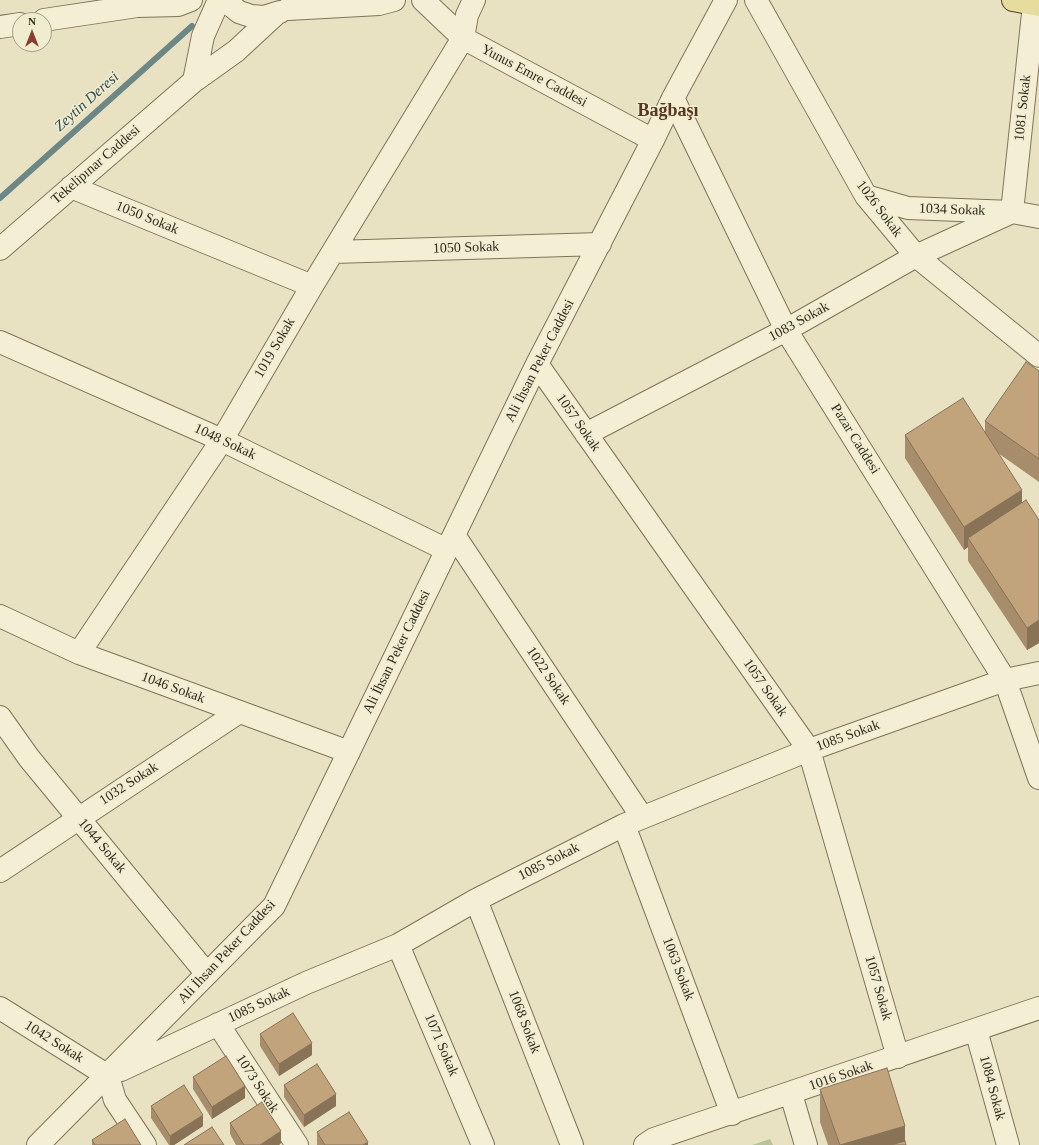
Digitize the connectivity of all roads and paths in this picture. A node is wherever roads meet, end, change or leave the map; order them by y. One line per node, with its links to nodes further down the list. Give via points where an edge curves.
1 (191, 0): 10 (street, via 178,5)
2 (219, 0): 17 (street, via 203,36)
3 (224, 0): 12 (street, via 239,12 251,16 264,17)
4 (394, 0): 12 (street, via 379,4)
5 (423, 0): 16 (street, Yunus Emre Caddesi)
6 (474, 0): 16 (street, via 467,15)
7 (726, 0): 18 (street, Ali İhsan Peker Caddesi)
8 (756, 0): 21 (street, 1026 Sokak)
9 (1013, 0): 11 (main road)
10 (141, 3): 13 (street)
11 (1037, 5): 22 (street, 1081 Sokak)
12 (287, 8): 17 (street, Tekelipınar Caddesi, via 236,51)
13 (52, 19)
14 (12, 25): 15 (street)
15 (0, 27)
16 (463, 38): 19 (street, Yunus Emre Caddesi); 26 (street, 1019 Sokak)
17 (194, 81): 20 (street, Tekelipınar Caddesi)
18 (673, 98): 19 (street, Ali İhsan Peker Caddesi); 29 (street, Pazar Caddesi)
19 (653, 140): 24 (street, Ali İhsan Peker Caddesi)
20 (71, 187): 25 (street, Tekelipınar Caddesi); 28 (street, 1050 Sokak)
21 (866, 196): 22 (street, 1034 Sokak, via 908,208); 27 (street, 1026 Sokak)
22 (1012, 212): 23 (street, 1034 Sokak); 27 (street, 1083 Sokak)
23 (1039, 217)
24 (600, 244): 26 (street, 1050 Sokak); 32 (street, Ali İhsan Peker Caddesi)
25 (0, 250)
26 (333, 252): 28 (street, 1019 Sokak)
27 (916, 256): 29 (street, 1083 Sokak); 31 (street, 1026 Sokak)
28 (312, 286): 34 (street, 1019 Sokak)
29 (786, 330): 33 (street, 1083 Sokak); 39 (street, Pazar Caddesi)
30 (0, 342): 34 (street, 1048 Sokak)
31 (1039, 356)
32 (537, 364): 33 (street, 1057 Sokak); 35 (street, Ali İhsan Peker Caddesi)
33 (586, 434): 42 (street, 1057 Sokak)
34 (222, 440): 35 (street, 1048 Sokak); 37 (street, 1019 Sokak)
35 (450, 542): 43 (street, Ali İhsan Peker Caddesi); 46 (street, 1022 Sokak)
36 (0, 616): 37 (street, 1046 Sokak)
37 (79, 653): 40 (street, 1046 Sokak)
38 (1039, 673): 39 (street, 1085 Sokak)
39 (1005, 680): 42 (street, 1085 Sokak); 44 (street, Pazar Caddesi)
40 (239, 712): 43 (street, 1046 Sokak); 45 (street, 1032 Sokak)
41 (0, 717): 45 (street, 1044 Sokak, via 29,758)
42 (809, 750): 46 (street, 1085 Sokak); 55 (street, 1057 Sokak)
43 (349, 752): 50 (street, Ali İhsan Peker Caddesi, via 274,906)
44 (1039, 778)
45 (78, 817): 47 (street, 1032 Sokak); 50 (street, 1044 Sokak)
46 (633, 821): 48 (street, 1085 Sokak); 58 (street, 1063 Sokak)
47 (0, 871)
48 (476, 900): 49 (street, 1085 Sokak); 63 (street, 1068 Sokak)
49 (398, 945): 53 (street, 1085 Sokak, via 306,983); 62 (street, 1071 Sokak)
50 (208, 974): 56 (street, Ali İhsan Peker Caddesi)
51 (0, 1008): 56 (street, 1042 Sokak)
52 (1039, 1008): 54 (street, 1016 Sokak)
53 (218, 1024): 56 (street, 1085 Sokak); 61 (street, 1073 Sokak)
54 (976, 1030): 55 (street, 1016 Sokak); 66 (street, 1084 Sokak)
55 (898, 1057): 57 (street, 1016 Sokak)
56 (108, 1076): 59 (street, Ali İhsan Peker Caddesi); 60 (street, via 115,1100)
57 (791, 1094): 58 (street, 1016 Sokak); 65 (street)
58 (732, 1114): 64 (street, 1016 Sokak, via 654,1139)
59 (38, 1145)
60 (145, 1145)
61 (297, 1145)
62 (483, 1145)
63 (572, 1145)
64 (645, 1145)
65 (806, 1145)
66 (1008, 1145)

